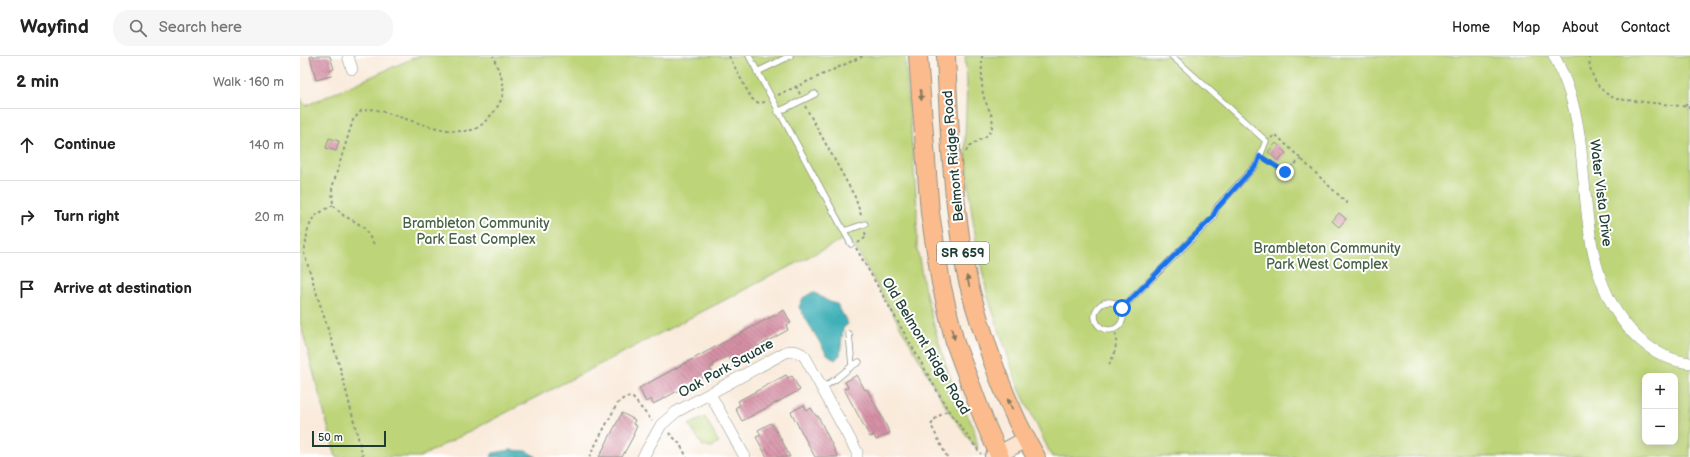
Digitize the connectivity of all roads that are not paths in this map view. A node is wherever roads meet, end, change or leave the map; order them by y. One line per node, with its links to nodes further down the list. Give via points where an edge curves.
1 (348, 56): 8 (street)
2 (749, 56): 9 (lane)
3 (790, 56): 9 (lane)
4 (918, 56): 23 (main road, Belmont Ridge Road / SR 659, one-way to 23, via 930,213 941,282 955,343 985,423)
5 (946, 56): 22 (main road, Belmont Ridge Road / SR 659, one-way to 5, via 990,355 974,306 964,262 956,199)
6 (1172, 56): 15 (lane, via 1266,141 1257,164 1217,208 1212,218)
7 (1554, 56): 18 (street, Water Vista Drive, via 1566,82 1578,134 1588,231 1610,302 1622,321 1650,349 1677,362)
8 (352, 70)
9 (757, 72): 11 (lane)
10 (816, 94): 11 (lane)
11 (778, 112): 13 (lane)
12 (864, 224): 13 (lane)
13 (844, 231): 14 (lane)
14 (851, 244)
15 (1122, 308): 15 (lane, via 1122,323 1115,330 1106,330 1098,325 1095,316 1102,304 1110,302)
16 (849, 334): 19 (lane)
17 (859, 362): 19 (lane)
18 (1690, 364)
19 (852, 366): 20 (lane)
20 (822, 388): 21 (street, Oak Park Square, via 805,357 792,351); 27 (street, Oak Park Square, via 857,452)
21 (710, 394): 25 (street, Oak Park Square, via 676,412 660,427); 26 (street)
22 (1027, 439): 23 (main road); 24 (main road, Belmont Ridge Road / SR 659)
23 (993, 455)
24 (1034, 456)
25 (643, 457)
26 (745, 457)
27 (857, 457)

